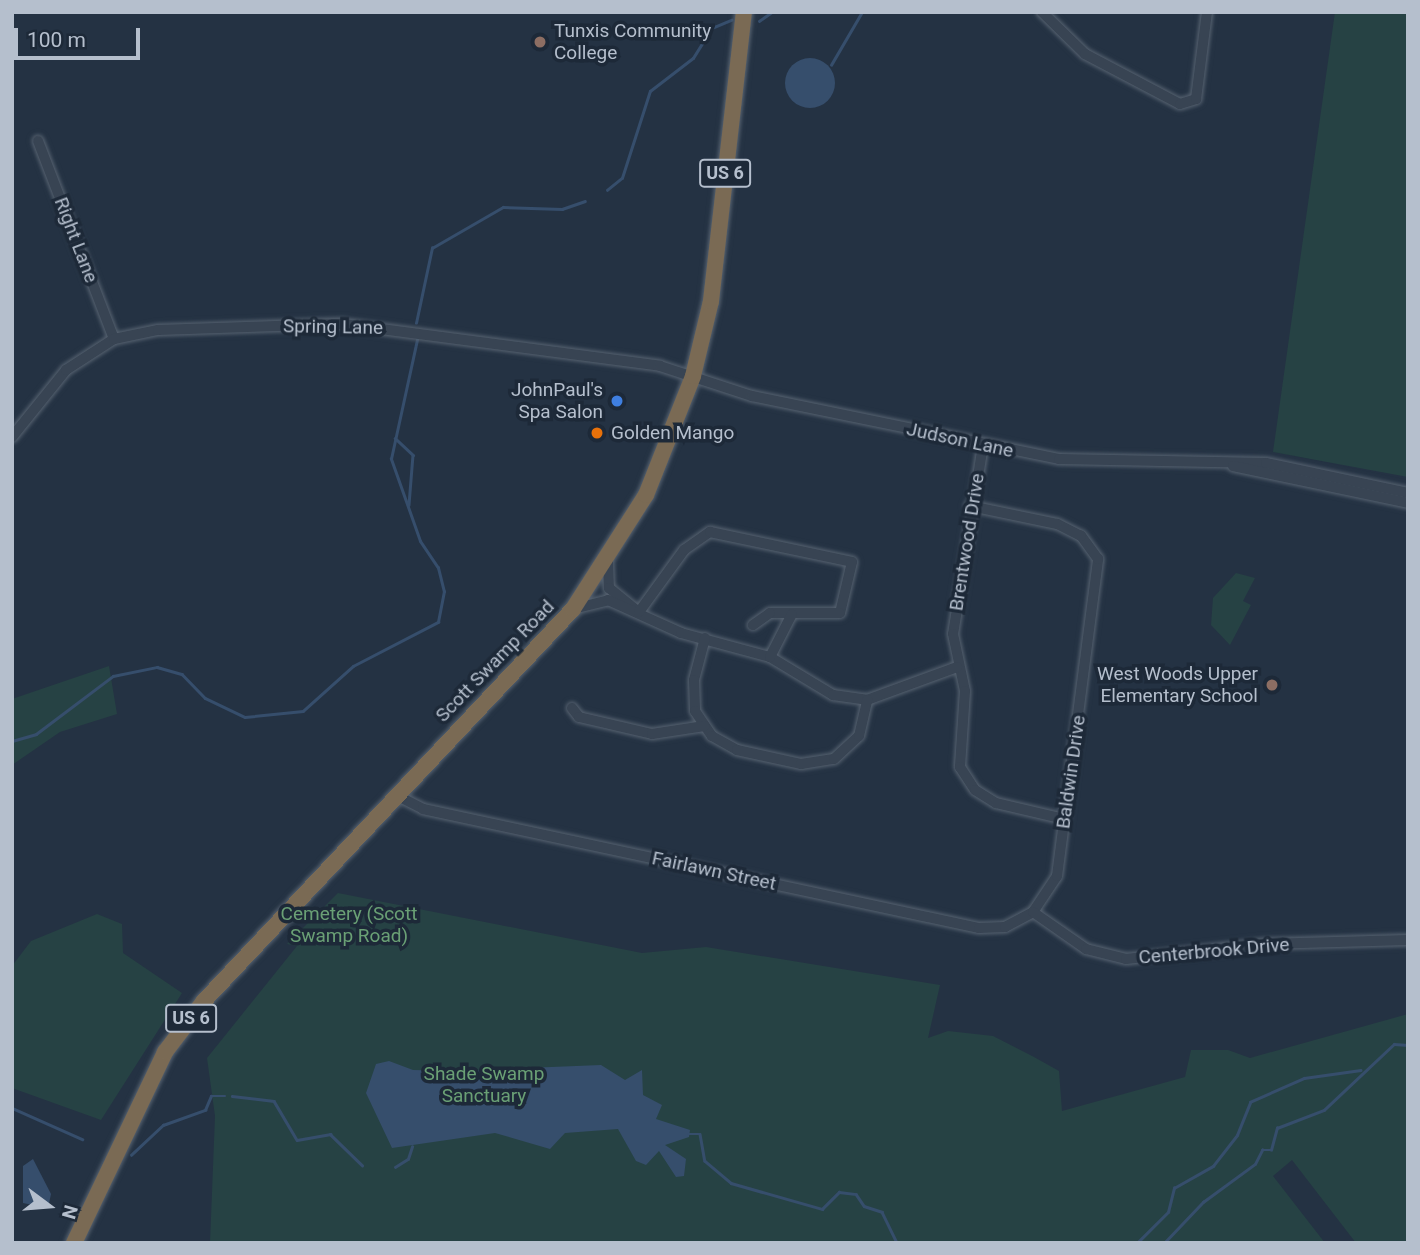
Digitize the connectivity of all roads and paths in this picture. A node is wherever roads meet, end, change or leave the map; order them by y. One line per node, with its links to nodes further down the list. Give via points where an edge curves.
1 (744, 12): 6 (highway, Scott Swamp Road / US 6, via 710,301)
2 (1042, 12): 3 (street, via 1085,54 1180,104 1196,99)
3 (1207, 12)
4 (38, 141): 5 (street, Right Lane)
5 (114, 339): 6 (street, Spring Lane, via 158,330 343,324 561,348); 7 (street, Spring Lane, via 66,370)
6 (693, 376): 8 (street, Judson Lane, via 752,396); 13 (highway, Scott Swamp Road / US 6, via 646,495)
7 (12, 437)
8 (983, 445): 9 (street, Judson Lane, via 1079,462); 12 (street, Brentwood Drive)
9 (1233, 466): 10 (street, Judson Lane, via 1296,467); 11 (street, Judson Lane)
10 (1408, 493)
11 (1408, 503)
12 (970, 506): 20 (street, Brentwood Drive, via 953,634); 25 (street, Baldwin Drive, via 1057,524 1081,536 1098,559)
13 (607, 562): 14 (highway, Scott Swamp Road / US 6); 15 (street, via 609,588)
14 (573, 609): 15 (street, via 608,600); 24 (highway, Scott Swamp Road / US 6)
15 (639, 612): 16 (street, via 684,550 701,534 718,531 852,562 840,613); 18 (street)
16 (792, 614): 17 (street, via 770,613); 19 (street)
17 (753, 625)
18 (705, 638): 19 (street); 23 (street, via 693,691)
19 (770, 657): 21 (street, via 833,695)
20 (957, 667): 21 (street); 25 (street, Brentwood Drive, via 965,691 958,752 965,779 996,803)
21 (867, 700): 23 (street, via 859,736 823,763 737,750)
22 (572, 708): 23 (street, via 579,716 652,734)
23 (704, 726)
24 (396, 795): 26 (street, Fairlawn Street, via 423,809 979,928 1005,927); 28 (highway, Scott Swamp Road / US 6, via 241,957 165,1052)
25 (1063, 819): 26 (street, Baldwin Drive, via 1057,876)
26 (1033, 912): 27 (street, Centerbrook Drive, via 1086,949 1126,959 1265,944)
27 (1408, 940)
28 (74, 1243)

